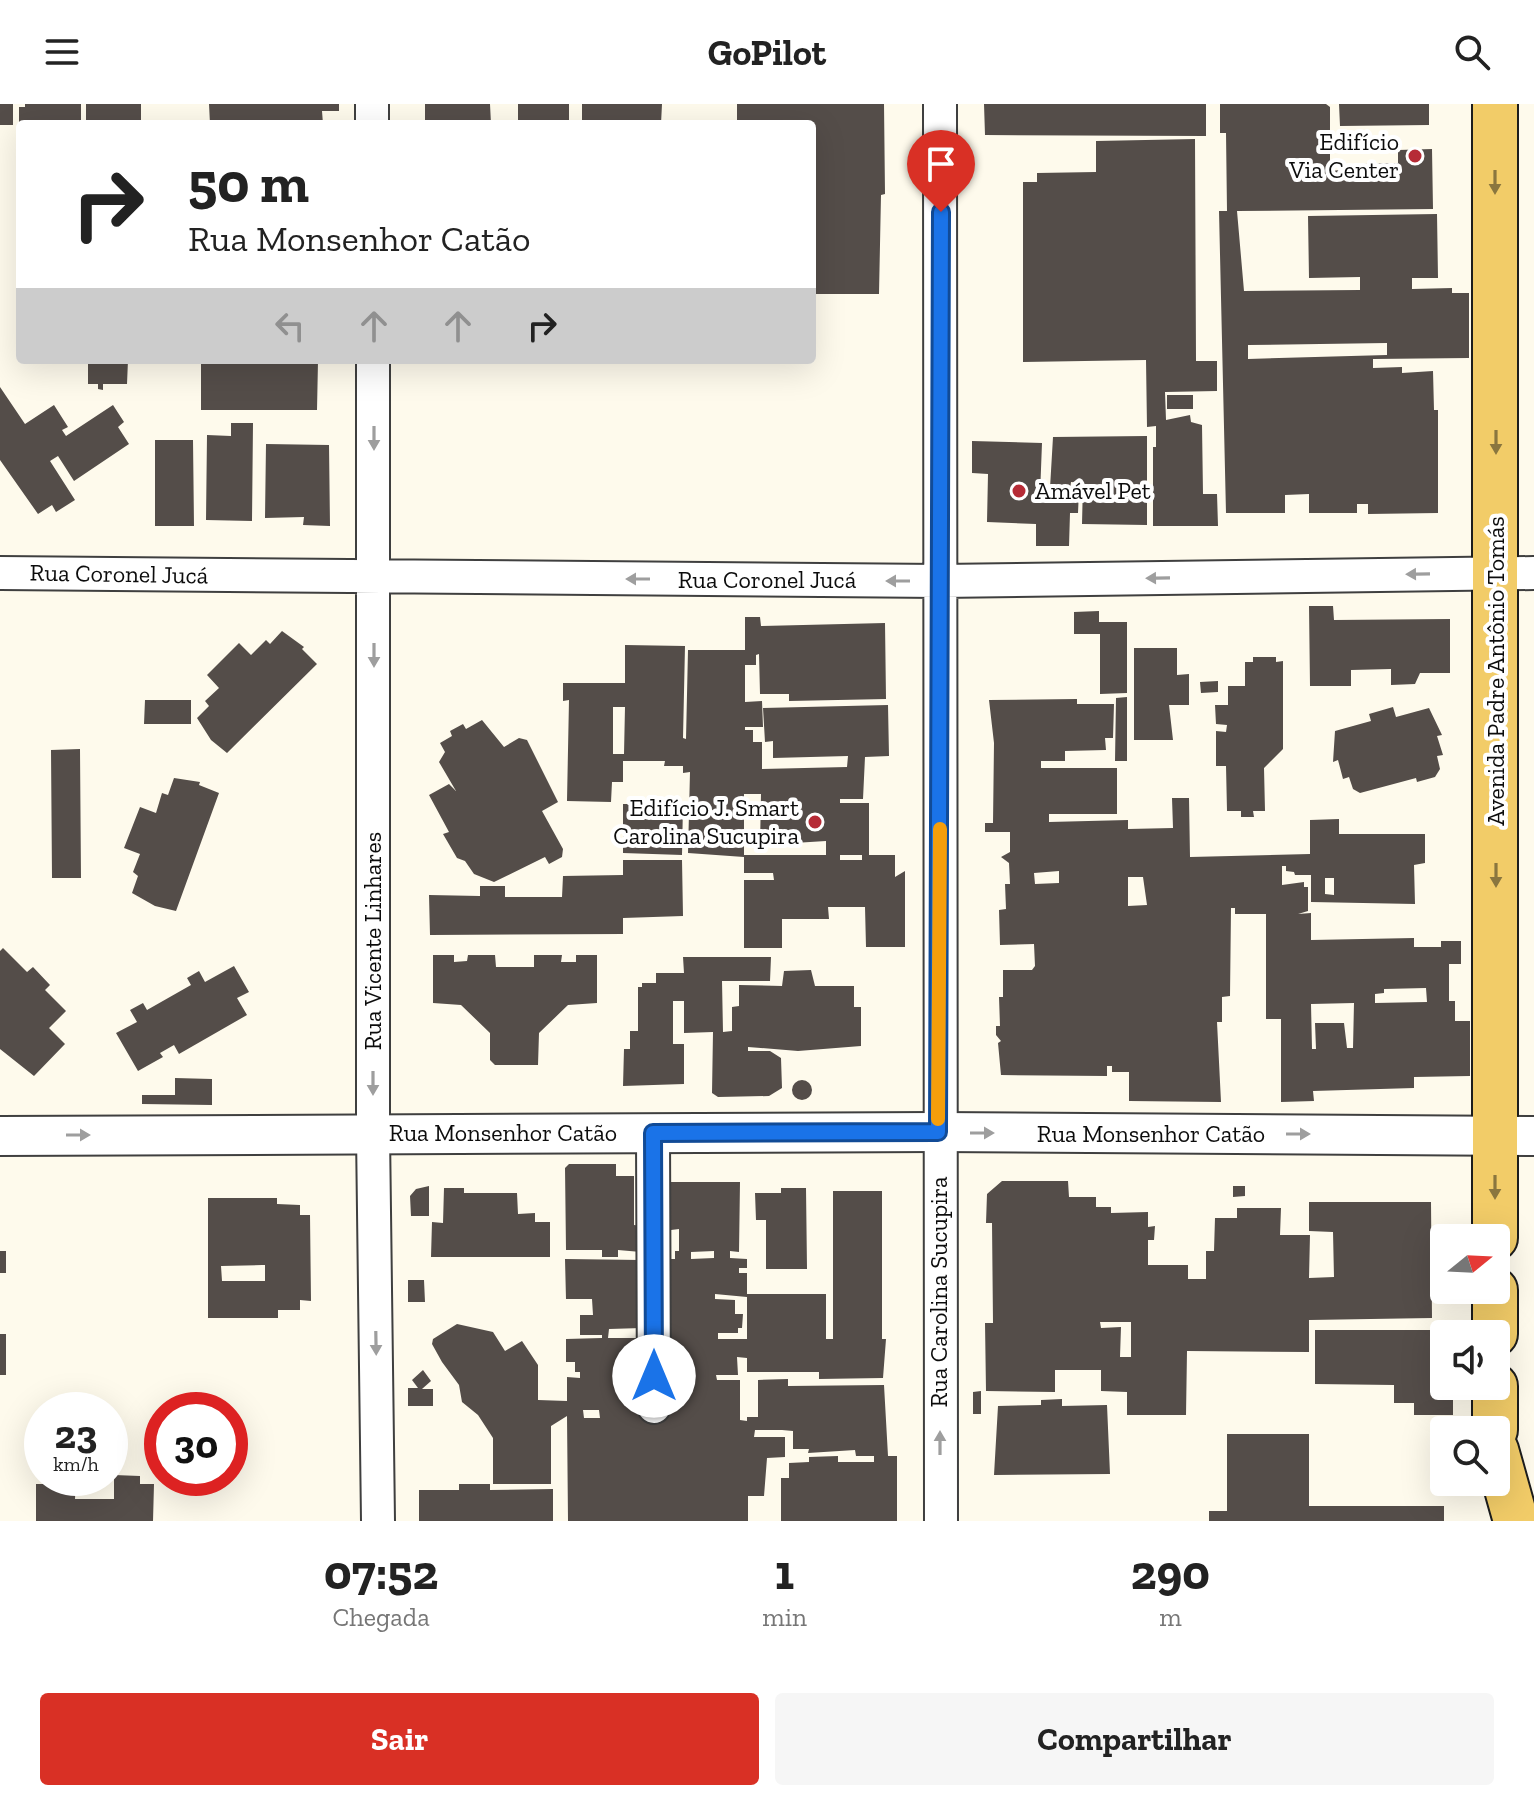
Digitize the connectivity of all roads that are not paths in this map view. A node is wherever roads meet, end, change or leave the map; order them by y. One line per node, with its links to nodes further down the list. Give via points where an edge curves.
1 (940, 104): 7 (street, Rua Carolina Sucupira)
2 (1495, 104): 5 (main road, Avenida Padre Antônio Tomás, one-way to 5)
3 (373, 364): 6 (street, Rua Vicente Linhares, one-way to 6)
4 (0, 573): 6 (street, Rua Coronel Jucá)
5 (1515, 573): 7 (street, Rua Coronel Jucá, one-way to 7); 12 (main road, Avenida Padre Antônio Tomás, one-way to 12)
6 (374, 577): 7 (street, Rua Coronel Jucá, one-way to 6); 10 (street, Rua Vicente Linhares, one-way to 10)
7 (941, 581): 8 (street, Rua Carolina Sucupira)
8 (938, 1132): 9 (street, Rua Monsenhor Catão); 12 (street, Rua Monsenhor Catão, one-way to 12); 18 (street, Rua Carolina Sucupira, one-way to 8)
9 (653, 1133): 10 (street, Rua Monsenhor Catão); 14 (street)
10 (373, 1134): 11 (street, Rua Monsenhor Catão, one-way to 10); 17 (street, Rua Vicente Linhares, one-way to 17)
11 (0, 1136)
12 (1515, 1136): 13 (main road, Avenida Padre Antônio Tomás, one-way to 13)
13 (1498, 1224)
14 (654, 1407)
15 (1495, 1496): 19 (street)
16 (1509, 1496): 20 (main road)
17 (378, 1521)
18 (941, 1521)
19 (1494, 1521)
20 (1516, 1521)

